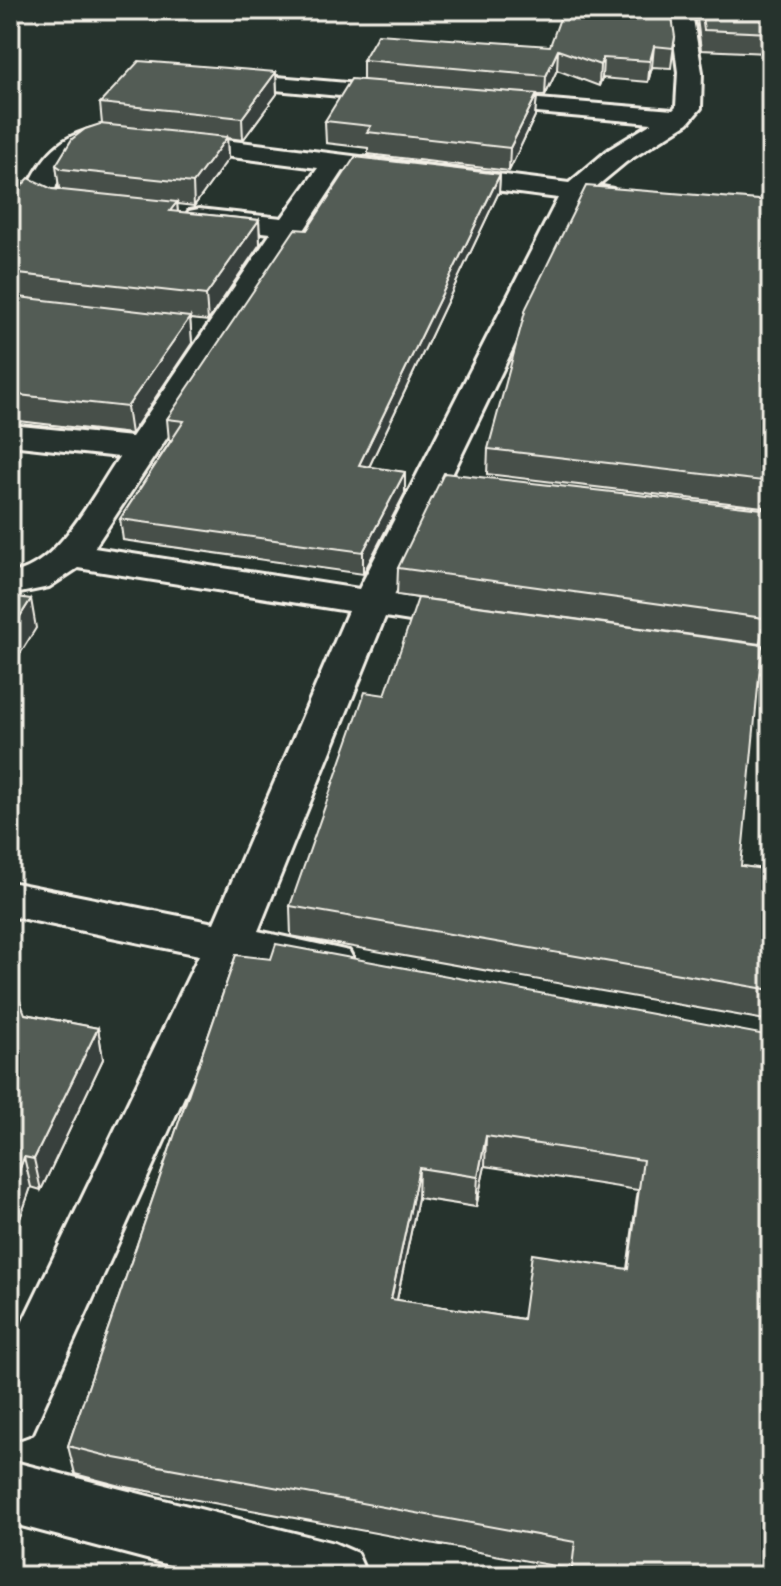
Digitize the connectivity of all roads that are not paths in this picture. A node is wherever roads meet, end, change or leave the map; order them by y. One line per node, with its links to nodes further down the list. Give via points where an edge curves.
1 (685, 10): 5 (street, via 690,72 688,108)
2 (195, 77): 3 (street)
3 (429, 97)
4 (460, 99): 5 (street)
5 (679, 118): 7 (street, via 617,156)
6 (337, 160): 7 (street); 9 (street, via 102,135 73,146 42,183 41,191 56,202); 11 (street)
7 (575, 191): 8 (street); 16 (street, via 446,483)
8 (635, 198)
9 (118, 208)
10 (180, 215): 11 (street)
11 (289, 227): 13 (street, via 200,332)
12 (10, 435): 13 (street)
13 (144, 449): 14 (street)
14 (70, 555): 15 (street, via 34,581); 16 (street)
15 (10, 584)
16 (370, 605): 17 (street); 21 (street)
17 (509, 624)
18 (663, 646): 19 (street)
19 (771, 661)
20 (10, 899): 21 (street)
21 (228, 945): 22 (street); 23 (street)
22 (383, 973)
23 (10, 1413)
24 (10, 1492): 25 (street)
25 (334, 1576)

